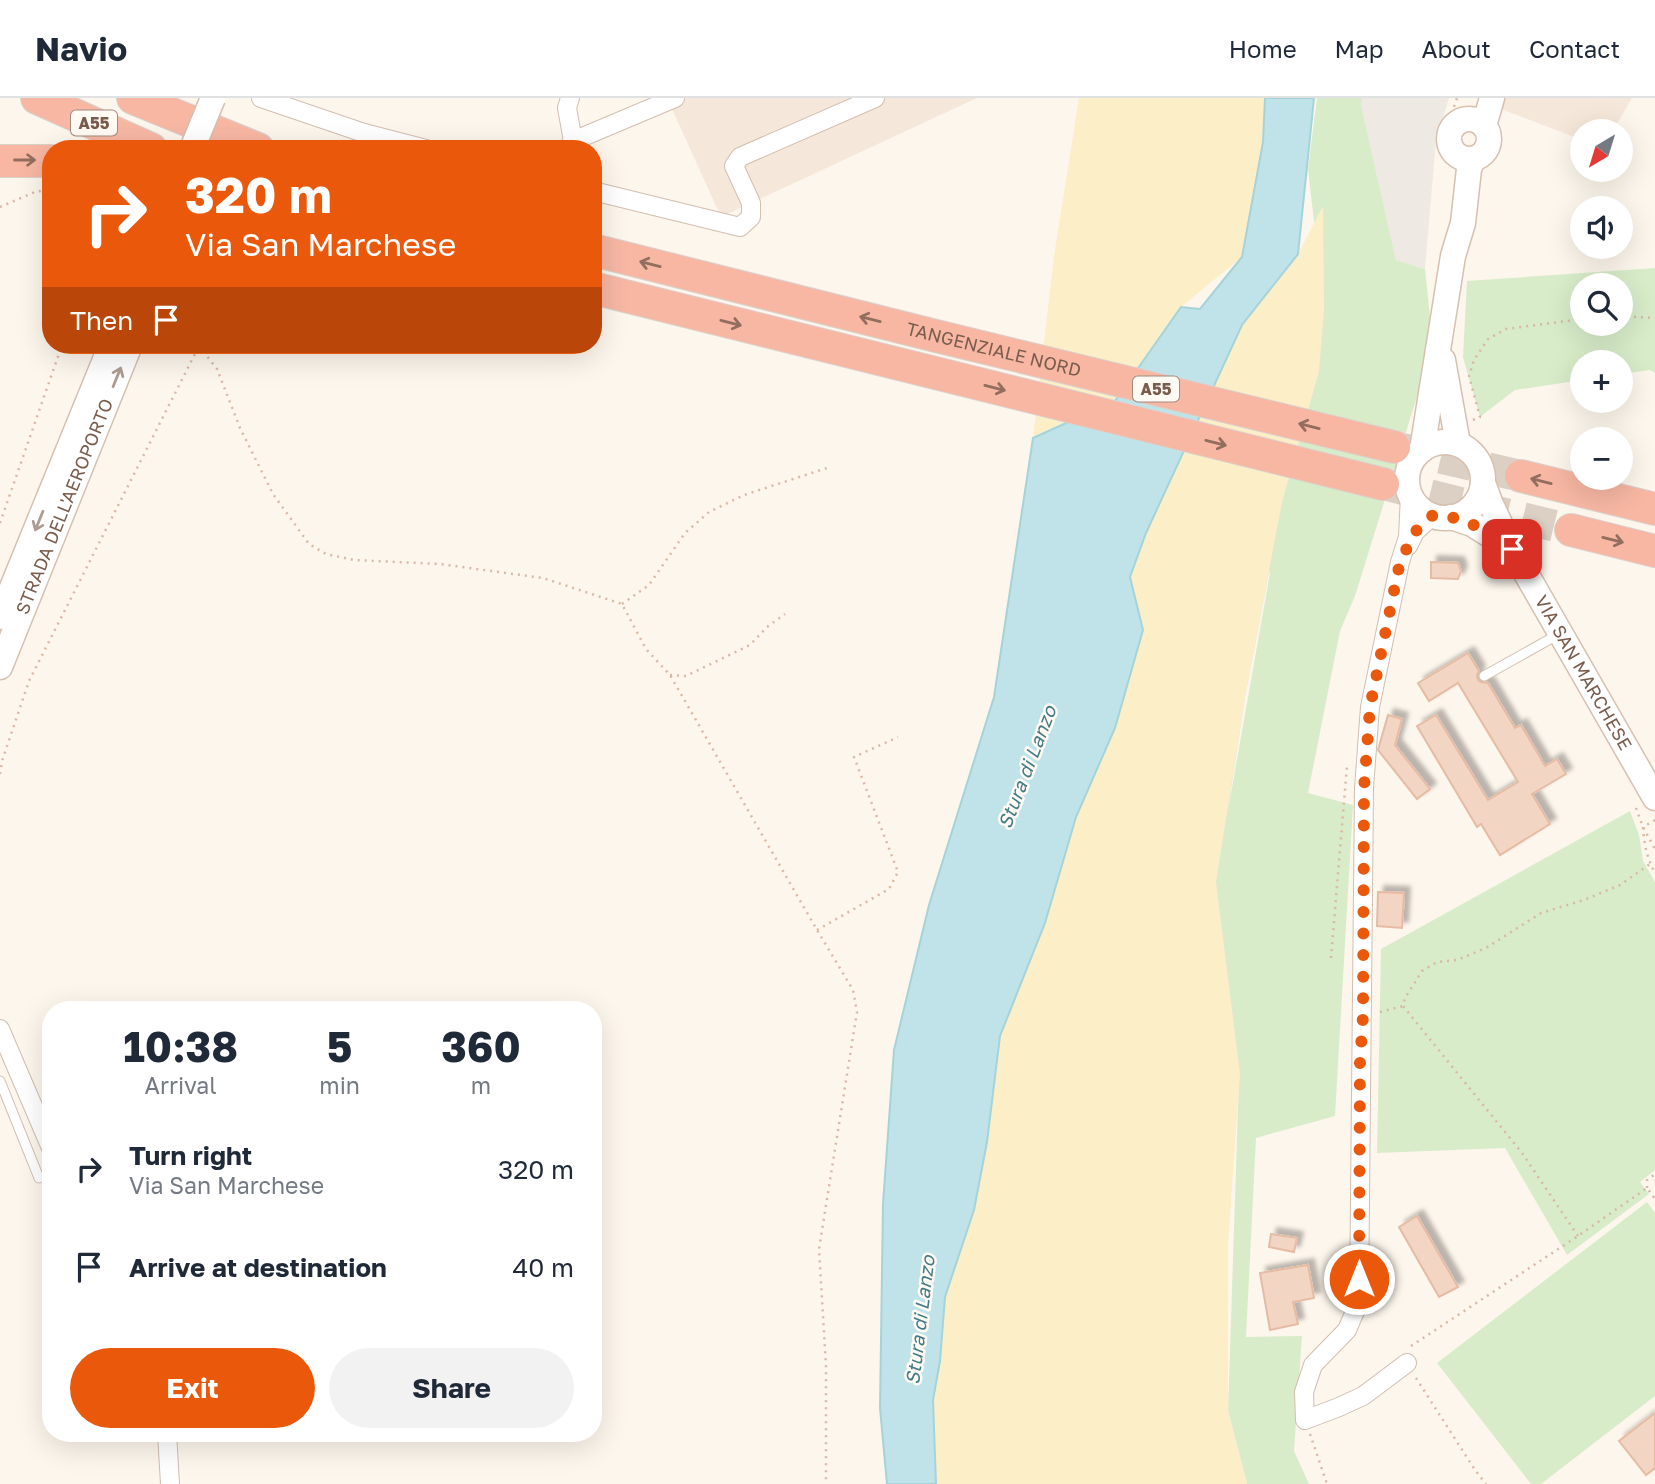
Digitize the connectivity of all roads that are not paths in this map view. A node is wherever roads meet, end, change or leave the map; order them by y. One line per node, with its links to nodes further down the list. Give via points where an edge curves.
1 (37, 98): 13 (highway, A55)
2 (133, 98): 16 (highway, A55)
3 (213, 98): 14 (street, bridge)
4 (231, 98): 15 (street)
5 (261, 98): 11 (street)
6 (570, 98): 18 (street)
7 (675, 98): 19 (street)
8 (875, 98): 23 (street, via 740,157 734,166 751,203 751,218 740,227)
9 (1474, 98): 12 (street)
10 (1492, 98): 12 (street)
11 (310, 106): 17 (street, via 364,133)
12 (1473, 123): 20 (street, via 1452,128 1449,134 1450,147); 20 (street, via 1488,132 1488,146 1484,152)
13 (131, 140)
14 (196, 140)
15 (214, 140)
16 (236, 140)
17 (391, 140)
18 (570, 140)
19 (581, 140)
20 (1464, 156): 26 (street, via 1450,220 1452,256)
21 (0, 161): 22 (highway, one-way to 22)
22 (42, 161)
23 (602, 193)
24 (602, 252): 30 (highway, TANGENZIALE NORD / A55, one-way to 24)
25 (602, 290): 33 (highway, TANGENZIALE NORD / A55, one-way to 33)
26 (1439, 338): 29 (street); 30 (street)
27 (107, 354): 40 (street, STRADA DELL'AEROPORTO, one-way to 40)
28 (126, 354): 42 (street, STRADA DELL'AEROPORTO, one-way to 28)
29 (1457, 436): 30 (street, via 1445,442); 32 (street, VIA SAN MARCHESE, via 1477,459)
30 (1397, 446): 33 (street, via 1413,459 1407,483)
31 (1521, 476): 34 (highway, one-way to 31)
32 (1483, 483): 35 (street, via 1473,506 1463,513); 37 (street, VIA SAN MARCHESE)
33 (1386, 486): 35 (street, VIA SAN MARCHESE, via 1423,511); 39 (street, via 1408,537)
34 (1655, 509)
35 (1442, 516): 37 (street, VIA SAN MARCHESE, via 1472,524); 39 (street, via 1415,532)
36 (1571, 530): 38 (highway, one-way to 38)
37 (1512, 549): 41 (street, VIA SAN MARCHESE)
38 (1655, 551)
39 (1400, 562): 49 (street, via 1370,707 1364,788 1359,1302 1347,1329 1313,1365 1304,1392 1305,1420 1363,1396)
40 (0, 617)
41 (1560, 633): 43 (lane); 44 (street, VIA SAN MARCHESE)
42 (0, 667)
43 (1484, 676)
44 (1655, 798)
45 (0, 1029): 47 (street)
46 (0, 1081): 48 (lane)
47 (42, 1127)
48 (39, 1178)
49 (1407, 1363)
50 (168, 1442): 51 (street)
51 (170, 1484)

